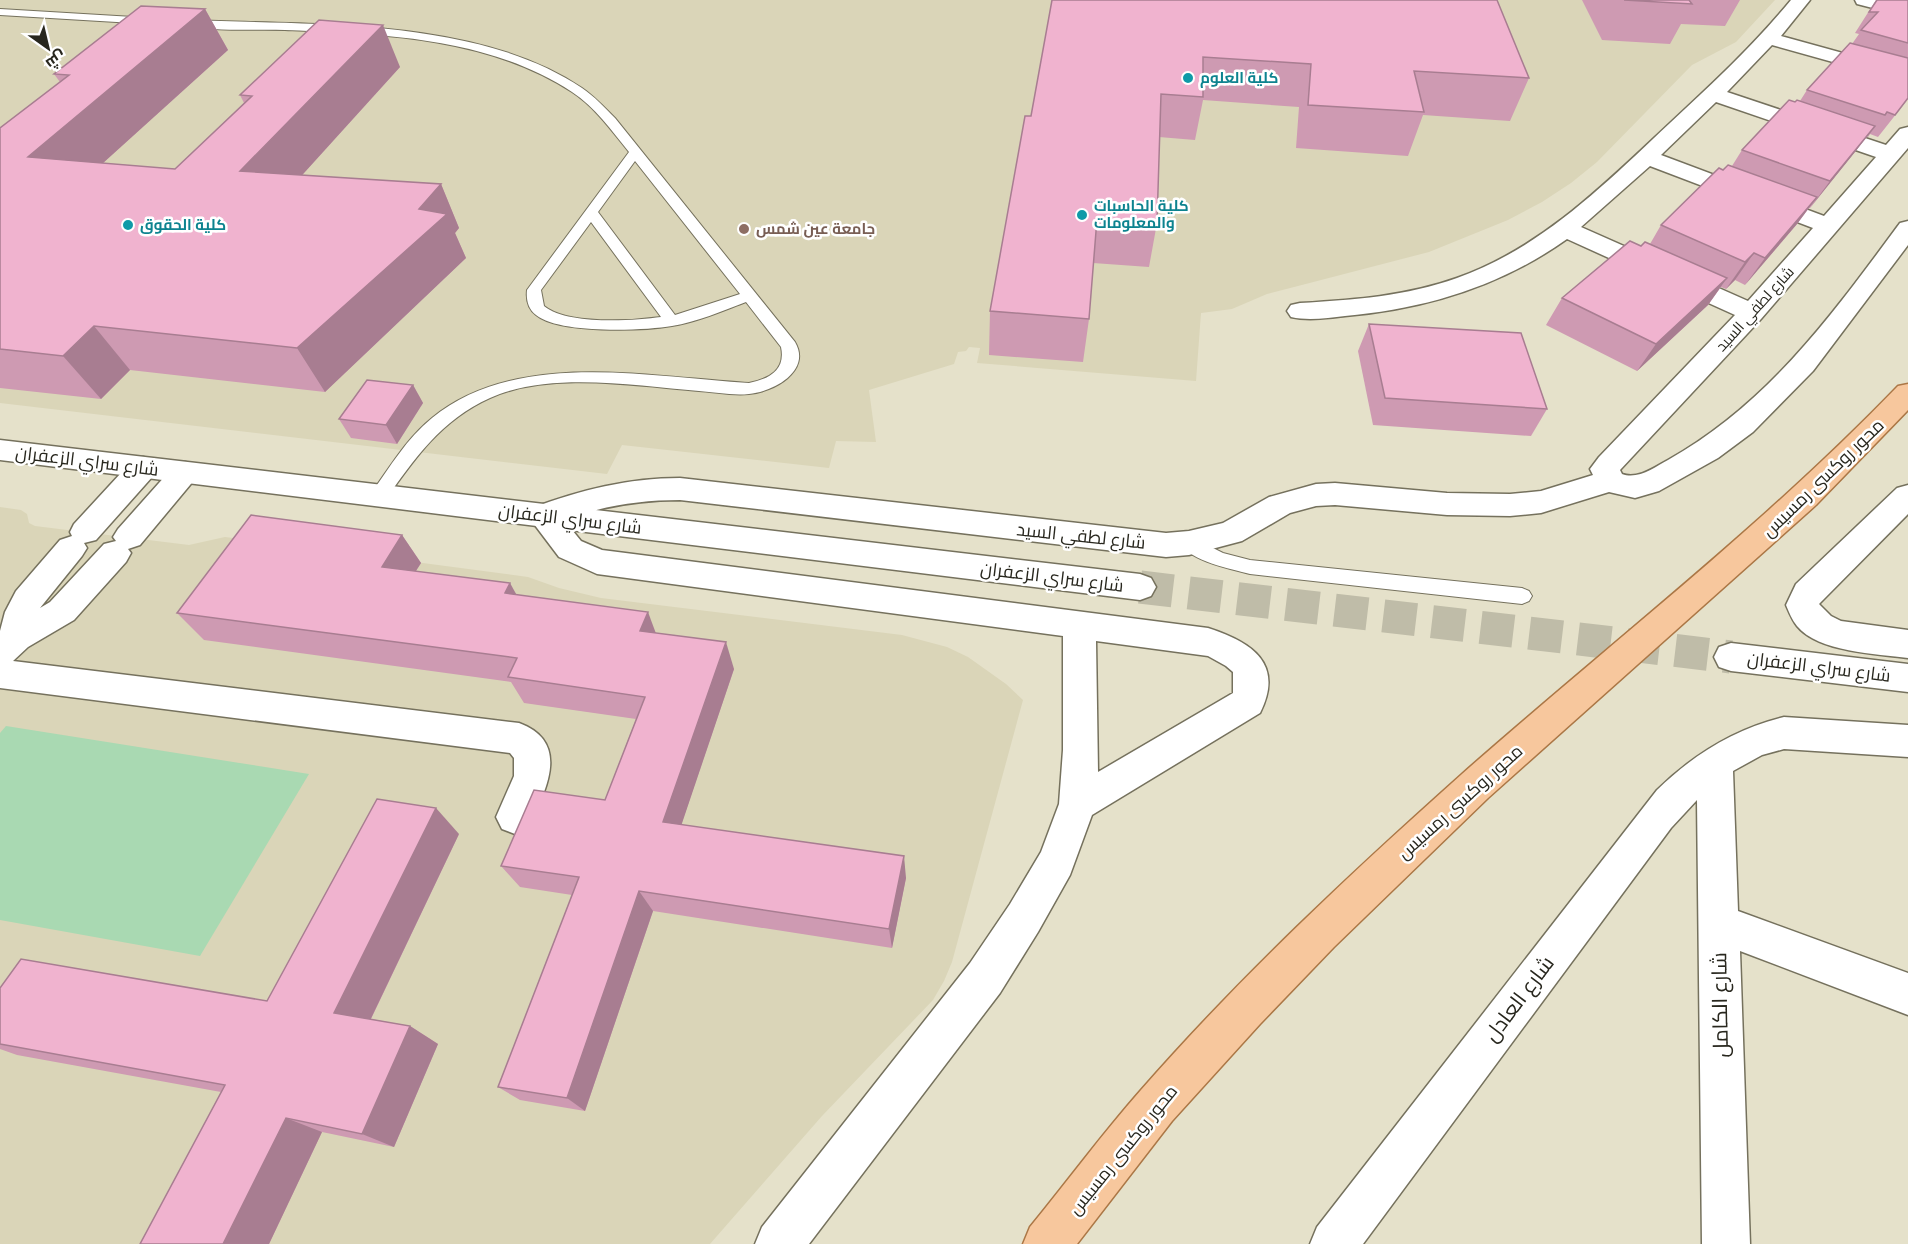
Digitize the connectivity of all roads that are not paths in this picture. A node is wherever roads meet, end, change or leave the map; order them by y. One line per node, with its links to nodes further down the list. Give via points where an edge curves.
1 (1802, 0): 5 (street)
2 (1864, 0): 3 (street)
3 (1908, 11)
4 (0, 12): 9 (lane, via 410,36 481,49 536,68 576,90 611,121)
5 (1768, 38): 6 (street); 7 (street)
6 (1908, 77)
7 (1712, 94): 10 (street); 11 (street)
8 (1908, 134): 10 (street, شارع لطفي السيد)
9 (635, 152): 12 (lane); 16 (lane)
10 (1890, 154): 13 (street, شارع لطفي السيد)
11 (1646, 157): 13 (street); 15 (street)
12 (591, 212): 19 (lane); 19 (lane, via 534,290 535,305 559,320 627,324)
13 (1828, 226): 18 (street, شارع لطفي السيد)
14 (1908, 228): 24 (street, شارع لطفي السيد, via 1800,372 1743,426 1708,452 1641,486 1632,489)
15 (1565, 229): 17 (street, via 1519,260 1459,287 1384,304); 18 (street)
16 (749, 296): 19 (lane); 26 (lane, via 789,346 791,362 776,380 749,389 582,376 545,377 508,386 481,395 439,421 411,451)
17 (1300, 311)
18 (1752, 313): 24 (street, شارع لطفي السيد, via 1609,464 1605,469)
19 (672, 321)
20 (1908, 393): 44 (main road, محور روكسى رمسيس, via 1863,442 1766,533 1477,785 1334,918 1171,1089)
21 (0, 450): 22 (street, شارع سراي الزعفران)
22 (143, 468): 23 (street, شارع سراي الزعفران); 32 (street, via 27,600)
23 (184, 473): 26 (street, شارع سراي الزعفران); 32 (street, via 62,611)
24 (1611, 481): 28 (street, شارع لطفي السيد, via 1541,502 1510,505 1316,495 1280,505 1231,533)
25 (1908, 496): 33 (street, via 1807,593 1802,605 1810,620 1830,632)
26 (378, 497): 27 (street, شارع سراي الزعفران)
27 (543, 516): 28 (street, شارع لطفي السيد, via 593,498 670,489 1142,544); 29 (street, شارع سراي الزعفران); 31 (street, via 570,549 597,562)
28 (1189, 543): 30 (lane, via 1218,559 1250,567)
29 (1140, 587)
30 (1522, 596)
31 (1079, 626): 39 (street); 39 (street, via 1208,642 1228,648 1252,673 1253,688 1248,702 1234,712)
32 (8, 645)
33 (1908, 645)
34 (1731, 657): 36 (street, شارع سراي الزعفران)
35 (0, 674): 40 (street, via 519,739 529,746 535,759 533,775)
36 (1908, 678)
37 (1908, 741): 38 (street, via 1784,733 1755,740)
38 (1715, 765): 41 (street, شارع الكامل); 45 (street, شارع العادل, via 1681,791 1658,816)
39 (1078, 804): 43 (street, via 1056,862 985,978)
40 (515, 817)
41 (1718, 923): 42 (street); 46 (street, شارع الكامل)
42 (1908, 994)
43 (779, 1244)
44 (1047, 1244)
45 (1334, 1244)
46 (1726, 1244)

